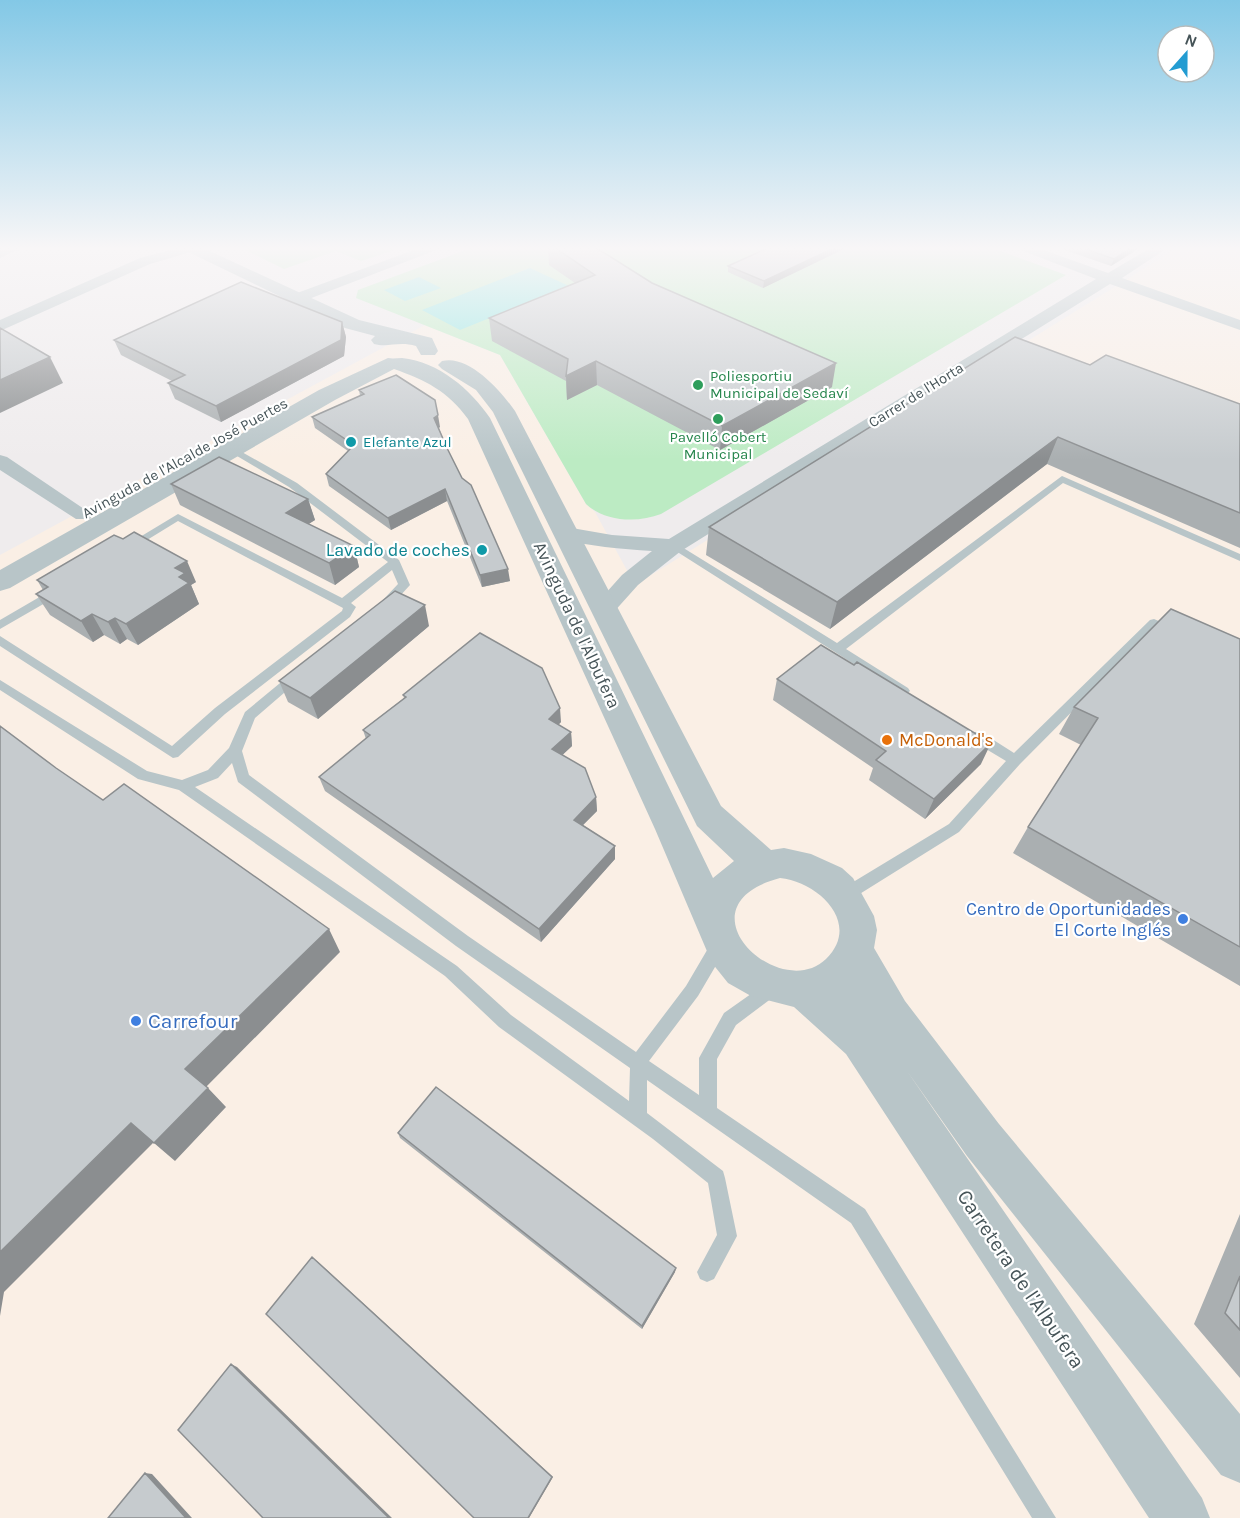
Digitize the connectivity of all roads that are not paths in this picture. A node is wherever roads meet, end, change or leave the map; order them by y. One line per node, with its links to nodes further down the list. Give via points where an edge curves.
1 (18, 318): 7 (street)
2 (338, 318): 5 (street, Avinguda de l'Albufera)
3 (1042, 318): 14 (street, Carrer de l'Horta)
4 (1220, 318): 6 (street)
5 (352, 324): 8 (street, Avinguda de l'Albufera); 8 (street, Avinguda de l'Albufera)
6 (1240, 325)
7 (0, 326)
8 (386, 352): 9 (street, Avinguda de l'Alcalde José Puertes, via 327,394); 11 (street, Avinguda de l'Alcalde José Puertes, via 309,389); 13 (street, Avinguda de l'Albufera, via 418,359 428,351 484,386 504,411); 37 (street, Avinguda de l'Albufera, via 462,394 479,418 674,829)
9 (233, 450): 11 (lane); 18 (lane, via 293,485); 19 (street, Avinguda de l'Alcalde José Puertes)
10 (0, 461): 12 (street)
11 (168, 467): 12 (street, Avinguda de l'Alcalde José Puertes)
12 (83, 515): 17 (street, Avinguda de l'Alcalde José Puertes)
13 (566, 534): 14 (street); 22 (street, Avinguda de l'Albufera)
14 (673, 546): 22 (street, Carrer de l'Horta, via 630,580); 27 (lane)
15 (117, 554): 21 (lane, via 178,517)
16 (1240, 558): 27 (lane, via 1062,479)
17 (0, 561)
18 (395, 562): 21 (lane); 23 (lane, via 404,585)
19 (0, 582)
20 (68, 584): 24 (lane)
21 (345, 603): 26 (lane, via 350,607 346,614 220,711 173,753)
22 (604, 609): 35 (street, Avinguda de l'Albufera, via 710,816)
23 (376, 614)
24 (0, 625)
25 (1186, 638): 33 (lane, via 1154,623)
26 (0, 640)
27 (837, 649): 30 (lane)
28 (307, 668): 32 (lane, via 250,715)
29 (0, 684): 34 (lane, via 143,775)
30 (911, 695)
31 (968, 731): 33 (lane)
32 (235, 751): 34 (lane, via 213,774); 41 (lane, via 243,778 284,811 462,941)
33 (1016, 760): 36 (lane, via 954,828)
34 (183, 786): 43 (lane, via 452,971 505,1021)
35 (762, 864): 36 (street, via 780,862 817,872); 37 (street, via 742,872 726,885 717,902)
36 (845, 895): 38 (street, via 855,913 859,933)
37 (717, 933): 39 (street, via 733,963 752,977); 41 (lane, via 692,991)
38 (852, 959): 39 (street, via 836,976 820,985); 40 (street); 45 (street, via 983,1140)
39 (788, 988): 40 (street); 42 (lane, via 730,1019 708,1058)
40 (861, 1040): 47 (street, Carretera de l'Albufera)
41 (639, 1061): 42 (lane); 43 (lane)
42 (708, 1110): 46 (lane, via 858,1216)
43 (638, 1118): 44 (lane, via 716,1178 727,1236)
44 (707, 1272)
45 (1240, 1456)
46 (1045, 1518)
47 (1182, 1518)

